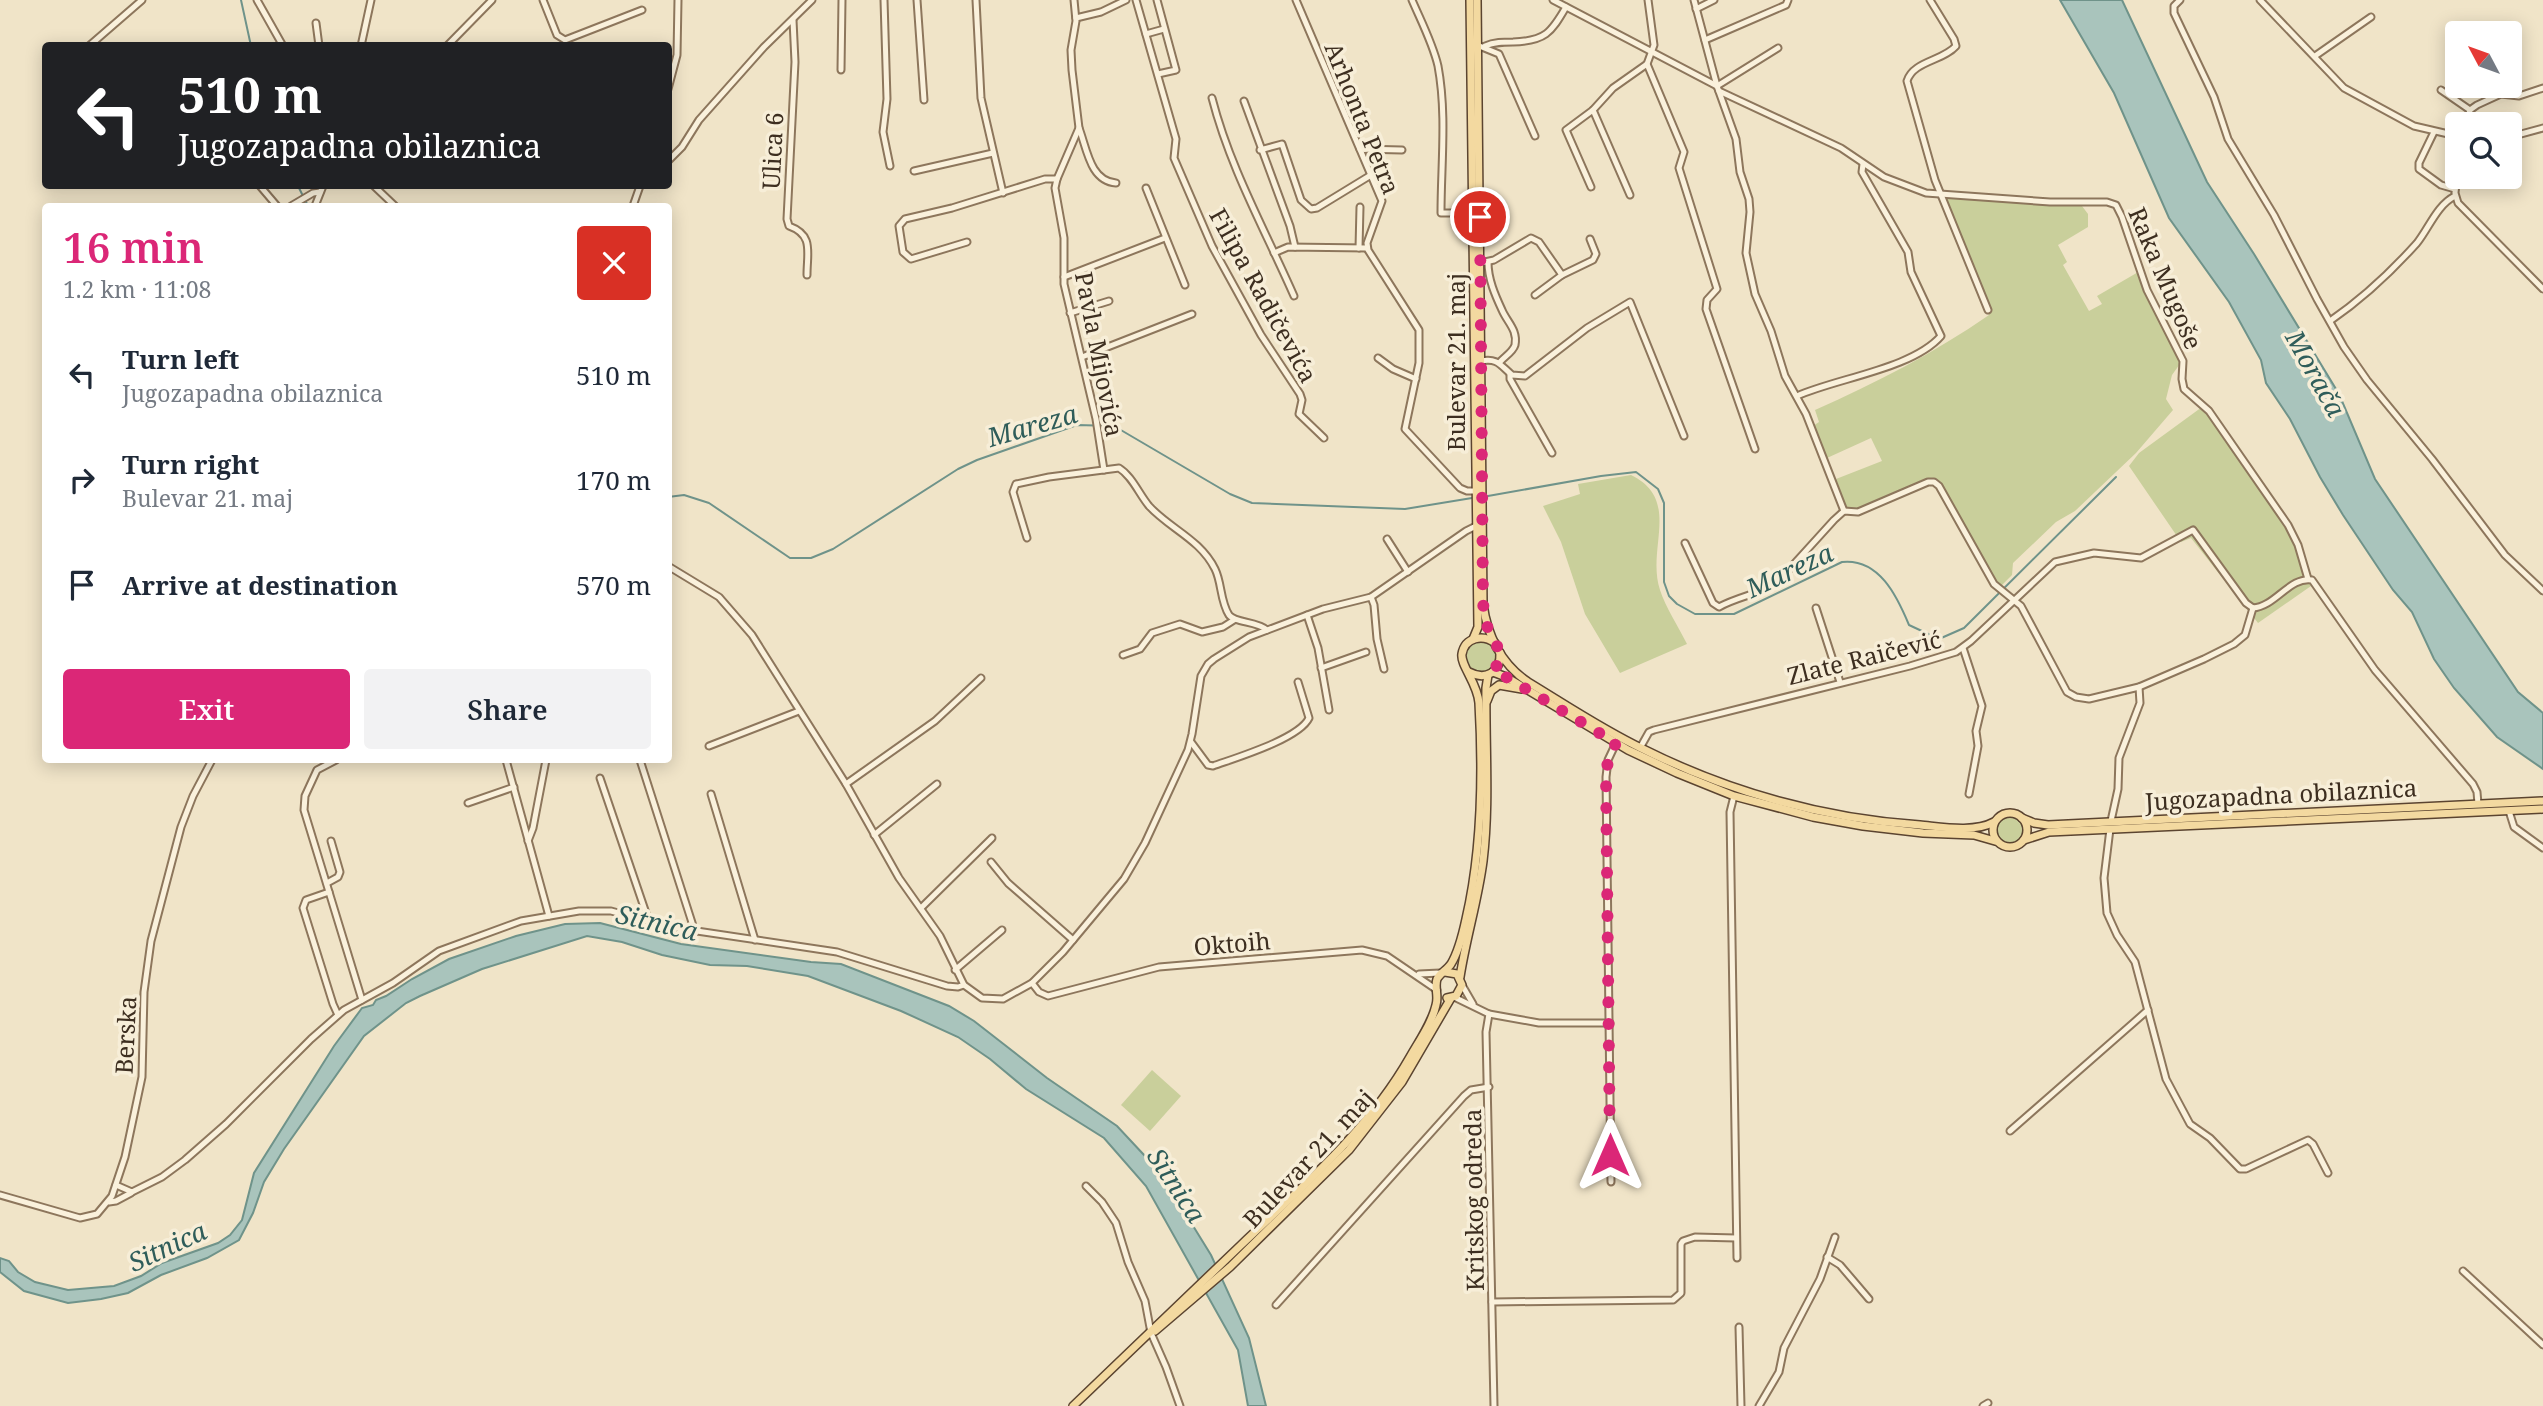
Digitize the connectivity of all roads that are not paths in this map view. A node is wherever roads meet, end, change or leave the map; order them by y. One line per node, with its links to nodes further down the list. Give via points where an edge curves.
1 (142, 0): 38 (street)
2 (257, 0): 39 (street)
3 (370, 0): 41 (street)
4 (492, 0): 42 (street)
5 (543, 0): 30 (street, via 557,36 565,40)
6 (678, 0): 49 (street)
7 (812, 0): 33 (street)
8 (842, 0): 48 (street)
9 (884, 0): 71 (street, via 887,99 883,132)
10 (917, 0): 55 (street)
11 (976, 0): 68 (street, via 981,97)
12 (1074, 0): 32 (street)
13 (1126, 0): 32 (street)
14 (1136, 0): 36 (street, Filipa Radičevića)
15 (1157, 0): 35 (street)
16 (1296, 0): 65 (street, Arhonta Petra)
17 (1412, 0): 93 (street, via 1439,71 1441,214)
18 (1470, 0): 93 (main road, Bulevar 21. maj)
19 (1477, 0): 43 (main road, Bulevar 21. maj)
20 (1553, 0): 28 (street, Raka Mugoše)
21 (1648, 0): 45 (street)
22 (1694, 0): 29 (street)
23 (1714, 0): 29 (street)
24 (1788, 0): 37 (street, via 1786,5)
25 (1930, 0): 86 (street, via 1956,46 1914,70 1907,81)
26 (2180, 0): 113 (street, via 2174,13 2210,87 2228,139)
27 (2260, 0): 46 (street)
28 (1566, 7): 43 (street, via 1543,37); 45 (street, Raka Mugoše)
29 (1696, 9): 37 (street)
30 (642, 10)
31 (2371, 17): 46 (street)
32 (1076, 18): 59 (street, via 1071,50)
33 (793, 19): 69 (street, via 699,120); 102 (street, Ulica 6, via 787,219 807,240)
34 (316, 23): 40 (street)
35 (1164, 29): 36 (street); 50 (street, via 1177,70)
36 (1146, 34): 50 (street, Filipa Radičevića)
37 (1705, 40): 51 (street)
38 (94, 42)
39 (282, 42)
40 (318, 42)
41 (362, 42)
42 (451, 42)
43 (1481, 46): 64 (street, via 1500,55); 101 (main road, Bulevar 21. maj)
44 (1778, 48): 51 (street)
45 (1653, 51): 47 (street); 51 (street, Raka Mugoše)
46 (2315, 56): 61 (street, via 2351,92 2411,125)
47 (1647, 64): 57 (street, via 1613,88); 123 (street, via 1684,152 1679,168 1717,289 1706,309)
48 (841, 70)
49 (672, 74)
50 (1158, 74): 122 (street, Filipa Radičevića, via 1176,139 1174,158 1199,218 1228,278 1300,394 1299,414)
51 (1718, 88): 70 (street, Raka Mugoše, via 1841,148); 120 (street, via 1736,139 1749,200 1746,244 1755,294)
52 (2543, 88): 58 (street, via 2519,96 2501,94)
53 (2441, 90): 58 (street)
54 (1212, 98): 100 (street, via 1230,156)
55 (924, 100)
56 (1244, 101): 66 (street)
57 (1593, 110): 77 (street, via 1566,132); 85 (street)
58 (2470, 110)
59 (1079, 128): 74 (street, Pavla Mijovića); 75 (street, via 1095,173 1105,182)
60 (2543, 128): 63 (street)
61 (2434, 132): 62 (street); 76 (street, via 2419,169)
62 (2445, 134)
63 (2522, 134)
64 (1535, 136)
65 (1360, 149): 67 (street); 73 (street, Arhonta Petra)
66 (1260, 150): 73 (street, via 1282,144 1301,200 1311,209); 97 (street)
67 (1402, 150)
68 (993, 153): 72 (street); 84 (street)
69 (672, 157)
70 (1863, 164): 86 (street, Raka Mugoše, via 1899,184); 120 (street, via 1862,172 1908,252 1911,272 1941,335 1894,365)
71 (890, 166)
72 (914, 172)
73 (1371, 175): 99 (street, Arhonta Petra, via 1382,204)
74 (1057, 179): 84 (street); 104 (street, Pavla Mijovića)
75 (1116, 183)
76 (2445, 186)
77 (1591, 187)
78 (1146, 188): 94 (street)
79 (262, 189): 88 (street)
80 (322, 189): 83 (street)
81 (377, 189): 91 (street)
82 (2455, 189): 87 (street)
83 (320, 192): 89 (street); 90 (street)
84 (1003, 193): 96 (street, via 905,219 899,226 902,250 911,259)
85 (1630, 195)
86 (1943, 195): 110 (street); 134 (street, Raka Mugoše, via 2107,202 2119,208 2145,286 2183,361 2184,389 2208,411 2288,525)
87 (2455, 196): 106 (street); 113 (street, via 2414,246 2370,290)
88 (274, 203)
89 (296, 203)
90 (316, 203)
91 (392, 203)
92 (1360, 207): 98 (street)
93 (1472, 213): 126 (main road, Bulevar 21. maj)
94 (1164, 238): 104 (street); 105 (street)
95 (1590, 239): 103 (street, via 1596,254 1593,260)
96 (967, 242)
97 (1295, 247): 98 (street); 100 (street)
98 (1359, 248): 99 (street)
99 (1367, 248): 119 (street, via 1417,325 1420,354)
100 (1274, 253): 108 (street)
101 (1484, 263): 103 (street, via 1531,238 1539,242); 116 (main road, Bulevar 21. maj); 117 (street, via 1503,314 1513,327 1513,349)
102 (807, 275)
103 (1562, 275): 107 (street)
104 (1065, 277): 111 (street, Pavla Mijovića)
105 (1185, 285)
106 (2543, 289)
107 (1535, 295)
108 (1294, 296)
109 (1109, 301): 111 (street)
110 (1988, 310)
111 (1070, 313): 114 (street, Pavla Mijovića)
112 (1192, 314): 114 (street)
113 (2330, 321): 135 (street, via 2363,375 2474,516 2510,561)
114 (1082, 357): 125 (street, Pavla Mijovića)
115 (1378, 358): 119 (street)
116 (1481, 361): 117 (street); 146 (main road, Bulevar 21. maj, via 1483,604)
117 (1500, 362): 118 (street)
118 (1510, 374): 121 (street, via 1530,374 1587,328 1630,302); 124 (street)
119 (1416, 379): 126 (street, via 1406,433 1460,488)
120 (1797, 396): 127 (street)
121 (1684, 436)
122 (1324, 438)
123 (1755, 449)
124 (1552, 453)
125 (1104, 470): 129 (street, via 1014,485); 141 (street, via 1123,470 1156,512 1202,548)
126 (1475, 491): 128 (main road, Bulevar 21. maj)
127 (1844, 511): 131 (street, via 1776,584 1719,607); 137 (street, via 1858,512 1934,482 2000,591)
128 (1476, 526): 133 (street); 145 (main road, Bulevar 21. maj, via 1478,626)
129 (1027, 537)
130 (1387, 539): 133 (street)
131 (1685, 542)
132 (672, 568): 162 (street, via 729,606)
133 (1408, 572): 136 (street)
134 (2308, 579): 139 (street); 181 (street, via 2319,587 2375,670 2473,784)
135 (2543, 591)
136 (1371, 597): 140 (street); 152 (street)
137 (2013, 601): 139 (street, Zlate Raičević, via 2055,562 2094,553 2141,558 2193,530); 147 (street, Zlate Raičević); 158 (street, via 2021,606 2072,695 2089,699)
138 (1816, 608): 157 (street)
139 (2253, 608): 158 (street, via 2247,631 2234,644)
140 (1307, 615): 143 (street); 151 (street)
141 (1234, 620): 142 (street); 150 (street, via 1202,632 1176,625 1152,633 1140,649)
142 (1249, 622): 143 (street); 144 (street)
143 (1267, 630): 144 (street)
144 (1249, 637): 163 (street, via 1205,669)
145 (1473, 639): 146 (main road); 153 (main road, via 1462,654)
146 (1495, 643): 149 (main road)
147 (1963, 648): 157 (street, Zlate Raičević); 177 (street, via 1982,706)
148 (1366, 652): 151 (street)
149 (1500, 652): 154 (main road, via 1500,663); 166 (main road, via 1517,674)
150 (1123, 655)
151 (1321, 667): 161 (street)
152 (1384, 669)
153 (1469, 672): 154 (main road); 205 (main road, via 1479,702 1477,848 1466,922 1454,960)
154 (1491, 674): 159 (main road); 160 (main road)
155 (981, 678): 173 (street, via 935,721)
156 (1298, 682): 163 (street, via 1309,718 1301,728 1213,766)
157 (1840, 682): 166 (street, Zlate Raičević, via 1654,730)
158 (2138, 687): 186 (street, via 2140,703 2119,758)
159 (1525, 688): 160 (main road, via 1499,685); 164 (main road)
160 (1486, 705): 207 (main road, via 1484,855)
161 (1329, 710)
162 (799, 711): 165 (street); 173 (street)
163 (1191, 741): 203 (street, via 1131,869)
164 (1616, 743): 178 (main road); 217 (street, via 1606,777)
165 (709, 746)
166 (1640, 748): 185 (main road, via 1760,796 1836,813 1936,826 1979,827)
167 (211, 763): 222 (street, Berska, via 183,819 151,941 144,992 142,1077)
168 (330, 763): 195 (street, via 317,770 303,803)
169 (507, 763): 175 (street)
170 (545, 763): 191 (street)
171 (641, 763): 201 (street)
172 (600, 778): 199 (street)
173 (846, 784): 187 (street)
174 (937, 785): 187 (street)
175 (514, 787): 180 (street); 191 (street)
176 (711, 794): 202 (street)
177 (1969, 794)
178 (1734, 796): 192 (main road, via 1863,827 1977,835); 228 (street, via 1730,812)
179 (2543, 801): 181 (main road, Jugozapadna obilaznica)
180 (468, 803)
181 (2478, 804): 186 (main road, Jugozapadna obilaznica)
182 (2543, 809): 183 (main road, Jugozapadna obilaznica)
183 (2509, 811): 186 (main road, Jugozapadna obilaznica); 193 (street, via 2514,827)
184 (2022, 818): 185 (main road, via 2009,813); 186 (main road, Jugozapadna obilaznica, via 2048,825); 189 (main road, via 2027,828)
185 (1994, 822): 192 (main road)
186 (2110, 825): 189 (main road, Jugozapadna obilaznica, via 2043,833); 214 (street, via 2105,905 2110,923 2135,962)
187 (874, 835): 197 (street)
188 (992, 838): 197 (street)
189 (2024, 840): 192 (main road, via 2009,848)
190 (331, 841): 195 (street, via 340,872)
191 (528, 841): 198 (street)
192 (1995, 841)
193 (2543, 848)
194 (991, 862): 203 (street)
195 (327, 883): 196 (street)
196 (329, 891): 212 (street); 216 (street, via 306,900 303,908)
197 (921, 908): 204 (street)
198 (549, 916): 199 (street, via 605,910); 212 (street, via 502,926 439,951)
199 (649, 922): 201 (street)
200 (1002, 930): 204 (street)
201 (695, 932): 202 (street)
202 (755, 940): 209 (street, via 837,952 956,988)
203 (1073, 940): 208 (street)
204 (956, 970): 209 (street)
205 (1444, 973): 206 (street); 207 (main road, via 1453,972); 210 (main road, via 1437,979)
206 (1416, 974): 208 (street, Oktoih, via 1387,956 1357,950 1159,967 1048,996); 210 (street, Oktoih)
207 (1461, 981): 211 (main road, via 1460,993); 213 (street)
208 (1032, 983): 209 (street, via 996,1000 982,998)
209 (964, 985)
210 (1438, 991): 211 (main road); 231 (main road, Bulevar 21. maj, via 1436,1008 1414,1050 1373,1112)
211 (1452, 997): 213 (street); 231 (main road, Bulevar 21. maj, via 1416,1061 1369,1126 1331,1169)
212 (362, 1000): 216 (street)
213 (1473, 1004): 215 (street)
214 (2148, 1010): 219 (street); 220 (street, via 2166,1079 2192,1126 2242,1170 2308,1140)
215 (1489, 1014): 217 (street, via 1539,1023); 218 (street, Kritskog odreda)
216 (338, 1015): 224 (street, via 185,1160)
217 (1610, 1023): 221 (street)
218 (1489, 1087): 234 (street, Kritskog odreda); 235 (street, via 1464,1096)
219 (2010, 1131)
220 (2328, 1173)
221 (1611, 1182)
222 (116, 1185): 224 (street); 226 (street, Berska)
223 (1086, 1186): 237 (street, via 1116,1223 1145,1301)
224 (132, 1192): 226 (street)
225 (0, 1195): 226 (street, via 80,1218 97,1214)
226 (109, 1202)
227 (1835, 1237): 229 (street)
228 (1736, 1238): 230 (street); 234 (street, via 1683,1241 1681,1293 1673,1300)
229 (1827, 1257): 233 (street, via 1840,1265); 243 (street, via 1784,1348 1779,1372)
230 (1737, 1258)
231 (1227, 1264): 237 (main road)
232 (2462, 1271): 238 (street)
233 (1869, 1299)
234 (1492, 1302): 241 (street, Kritskog odreda)
235 (1276, 1305)
236 (1739, 1326): 242 (street)
237 (1151, 1333): 239 (main road); 240 (street)
238 (2543, 1345)
239 (1073, 1406)
240 (1180, 1406)
241 (1494, 1406)
242 (1741, 1406)
243 (1759, 1406)

